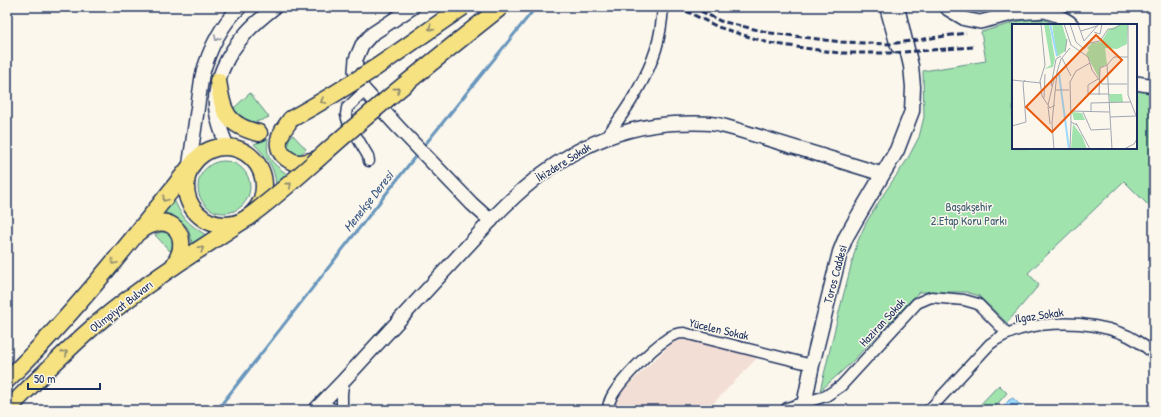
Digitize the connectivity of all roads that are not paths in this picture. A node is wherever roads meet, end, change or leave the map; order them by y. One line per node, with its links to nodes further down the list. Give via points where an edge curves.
1 (240, 7): 22 (street, one-way to 22, via 224,26 206,62)
2 (275, 7): 11 (street, via 239,42 227,59)
3 (413, 7): 14 (street, via 372,34 362,45 356,59 355,71)
4 (463, 7): 15 (main road, one-way to 15, bridge, via 376,68)
5 (501, 7): 20 (main road, one-way to 5, bridge)
6 (663, 7): 18 (street, via 656,50 646,74)
7 (887, 7): 16 (main road, Toros Caddesi, via 903,69 907,102)
8 (897, 7): 16 (main road, Toros Caddesi, via 911,66 913,87 912,111)
9 (947, 7): 10 (street, via 966,19 980,22 1016,13 1045,11)
10 (1071, 24)
11 (218, 81): 17 (main road, via 226,114 240,126); 19 (street, via 216,110)
12 (1137, 83): 13 (street)
13 (1154, 86)
14 (365, 91): 21 (street, via 347,108 346,114); 24 (street)
15 (292, 119): 17 (main road); 20 (main road, bridge, via 278,142 280,152 289,161 297,163)
16 (906, 128): 23 (main road, Toros Caddesi, via 897,150)
17 (259, 133): 19 (main road)
18 (606, 137): 23 (street, İkizdere Sokak, via 654,125 698,122 715,124); 25 (street, İkizdere Sokak, via 558,162)
19 (226, 146): 22 (main road, via 204,152); 26 (main road, bridge, via 249,155 258,164 263,175 262,199 256,210)
20 (318, 159): 26 (main road, one-way to 20, bridge, via 271,201)
21 (369, 161)
22 (189, 168): 26 (main road, via 185,181 186,194 190,206 199,216 210,223 223,225 236,224); 28 (main road, one-way to 28)
23 (882, 174): 33 (main road, Toros Caddesi, via 840,252)
24 (469, 200): 25 (street, via 489,207); 27 (street); 29 (street, via 478,221)
25 (509, 201): 27 (street, İkizdere Sokak)
26 (247, 218): 30 (main road, Olimpiyat Bulvarı, one-way to 26)
27 (491, 221): 29 (street, İkizdere Sokak)
28 (138, 232): 30 (main road, via 152,224 164,222 175,226 181,236 181,248); 34 (main road, one-way to 34, via 72,311)
29 (475, 238): 35 (street, İkizdere Sokak)
30 (173, 267): 38 (main road, Olimpiyat Bulvarı, one-way to 30, via 99,322)
31 (1007, 333): 32 (street, Ilgaz Sokak, via 1060,324 1079,324 1122,333); 37 (street, Haziran Sokak, via 978,304 931,297 917,303 841,386); 44 (street, Ilgaz Sokak, via 990,344)
32 (1154, 354)
33 (812, 365): 37 (main road, Toros Caddesi); 42 (street, Yücelen Sokak, via 684,333 677,334 656,347 642,360 611,398)
34 (7, 380)
35 (344, 380): 36 (street, İkizdere Sokak); 41 (street)
36 (327, 398): 39 (street, İkizdere Sokak); 41 (street)
37 (803, 407): 43 (street, Haziran Sokak)
38 (7, 410)
39 (315, 410): 40 (street)
40 (335, 410)
41 (341, 410)
42 (608, 410)
43 (786, 410)
44 (929, 410)

